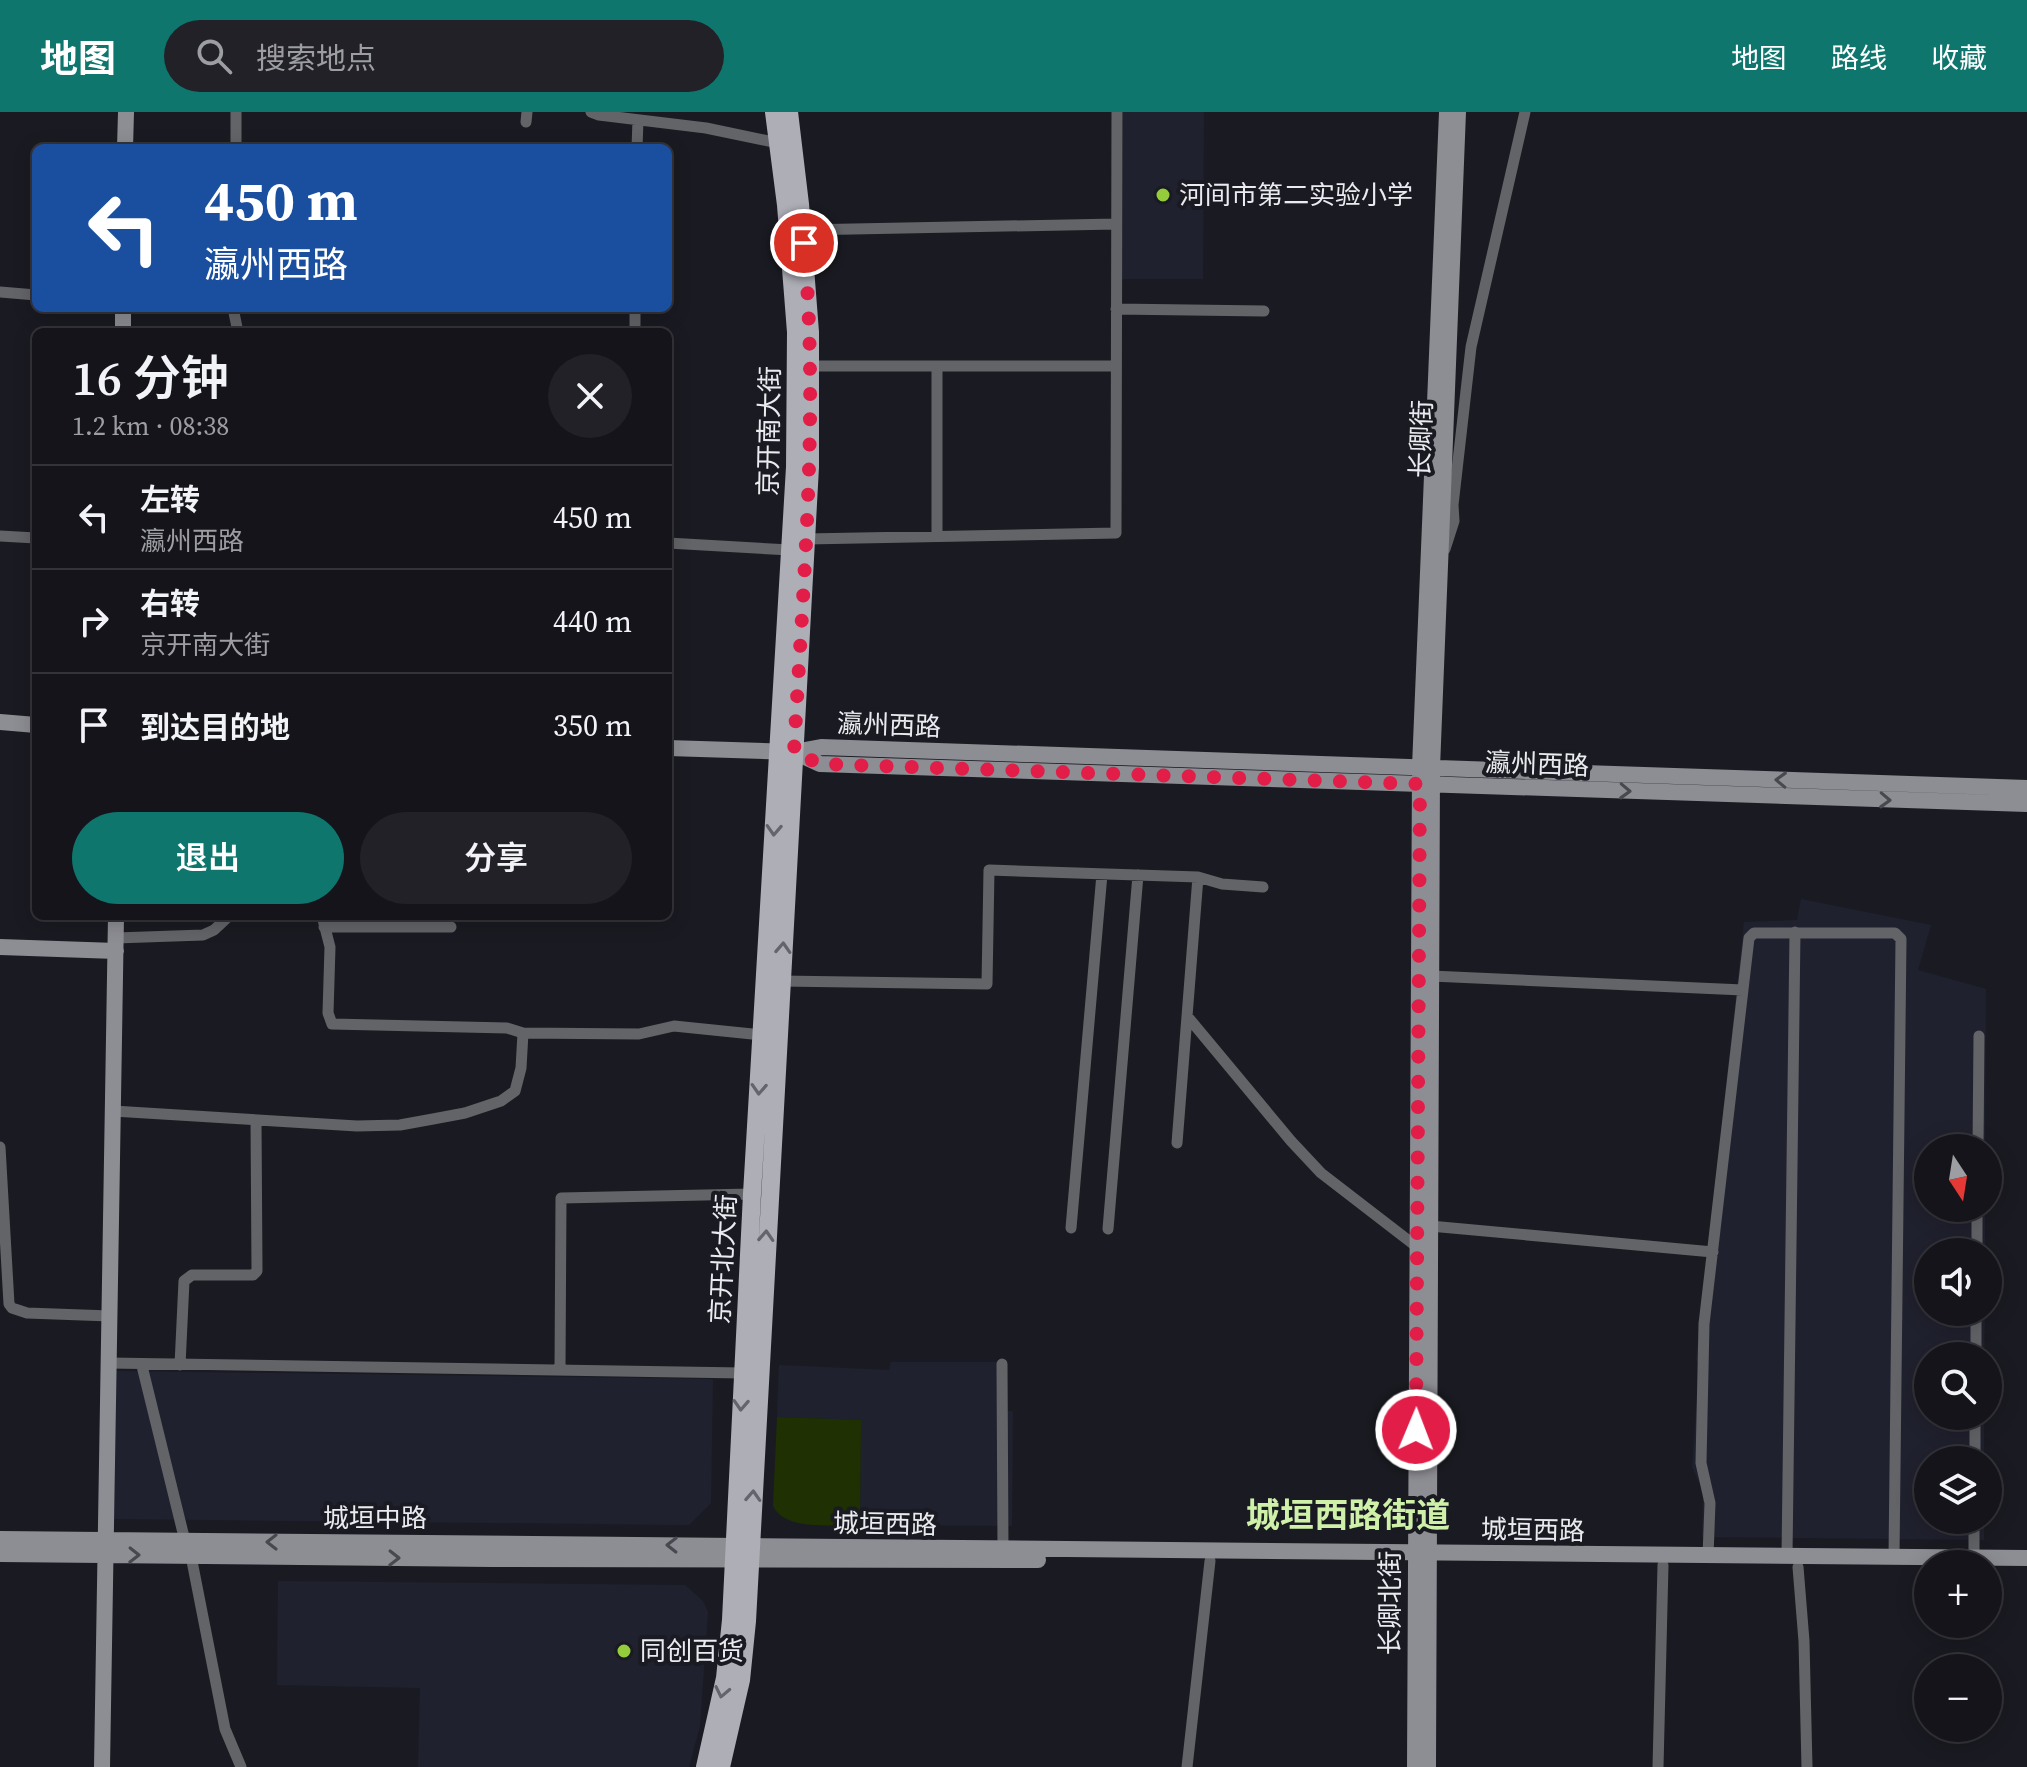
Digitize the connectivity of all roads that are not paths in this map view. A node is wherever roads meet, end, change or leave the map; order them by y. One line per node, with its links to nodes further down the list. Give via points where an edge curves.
1 (126, 112): 12 (main road)
2 (236, 112): 13 (street)
3 (591, 112): 10 (street)
4 (774, 112): 11 (main road, 京开南大街)
5 (789, 112): 16 (main road, 京开南大街)
6 (1117, 112): 15 (street)
7 (1447, 112): 34 (main road, 长卿街)
8 (1458, 112): 29 (main road, 长卿街)
9 (1525, 112): 29 (street, via 1471,347 1454,521)
10 (638, 120): 11 (street); 14 (street)
11 (778, 143): 28 (main road, 京开南大街, via 796,332)
12 (125, 144)
13 (236, 144)
14 (637, 144)
15 (1116, 224): 16 (street); 19 (street)
16 (802, 230): 21 (main road, 京开南大街)
17 (0, 292): 18 (street)
18 (32, 295)
19 (1116, 309): 20 (street); 23 (street)
20 (1264, 311)
21 (811, 366): 22 (street); 28 (main road, 京开南大街)
22 (937, 366): 23 (street); 25 (street)
23 (1116, 366): 25 (street, via 1116,533)
24 (0, 536): 26 (street)
25 (937, 536): 28 (street)
26 (32, 538)
27 (672, 543): 28 (street)
28 (798, 544): 33 (main road, 京开南大街)
29 (1440, 565): 34 (main road, 长卿街)
30 (0, 722): 31 (main road)
31 (32, 725)
32 (672, 748): 33 (main road, 瀛州西路)
33 (786, 752): 34 (main road, 瀛州西路, via 821,747); 49 (main road, 京开北大街, one-way to 33); 53 (main road, 京开北大街, one-way to 53)
34 (1426, 776): 35 (main road, 瀛州西路, one-way to 34); 36 (main road, 瀛州西路, one-way to 36); 48 (main road, 长卿北街); 64 (main road, 长卿北街)
35 (2027, 788)
36 (2027, 804)
37 (1102, 874): 38 (street); 49 (street, via 989,870 987,984); 62 (street)
38 (1138, 875): 39 (street); 63 (street)
39 (1198, 877): 40 (street); 51 (street)
40 (1263, 887)
41 (116, 920): 46 (main road)
42 (225, 920): 46 (street, via 203,935)
43 (323, 922): 44 (street); 52 (street, via 330,947 332,1024 507,1028)
44 (451, 927)
45 (1795, 932): 50 (street, via 1754,933 1749,938); 80 (street, via 1895,933 1901,939); 86 (street)
46 (116, 944): 47 (main road); 55 (main road)
47 (0, 947)
48 (1431, 976): 50 (street); 61 (main road, 长卿北街)
49 (781, 981): 77 (main road, 京开北大街, one-way to 49)
50 (1743, 990): 65 (street)
51 (1187, 1016): 58 (street); 64 (street, via 1321,1173)
52 (523, 1033): 53 (street, via 639,1034 674,1026); 56 (street, via 515,1091 465,1113 400,1125)
53 (762, 1035): 60 (main road, 京开北大街, one-way to 60)
54 (1979, 1036): 57 (street)
55 (113, 1111): 56 (street); 66 (main road)
56 (256, 1120): 69 (street, via 257,1271 192,1275 184,1281)
57 (1978, 1134)
58 (1177, 1143)
59 (0, 1147): 66 (street, via 9,1304 27,1313)
60 (752, 1194): 71 (street, via 561,1198); 72 (main road, 京开北大街)
61 (1430, 1226): 65 (street); 81 (main road, 长卿北街)
62 (1071, 1228)
63 (1108, 1229)
64 (1417, 1247): 81 (main road, 长卿北街)
65 (1713, 1252): 79 (street, via 1704,1324 1701,1463 1709,1492)
66 (110, 1316): 67 (main road)
67 (109, 1363): 69 (street); 74 (main road)
68 (1002, 1364): 76 (street)
69 (180, 1365): 71 (street)
70 (142, 1366): 75 (street)
71 (560, 1370): 72 (street)
72 (743, 1373): 77 (main road, 京开北大街, one-way to 77)
73 (0, 1539): 74 (main road, 城垣中路)
74 (106, 1548): 75 (main road, 城垣中路); 78 (main road, 城垣中路); 91 (main road)
75 (188, 1548): 77 (main road, 城垣中路); 92 (street, via 225,1729)
76 (1003, 1549): 77 (main road, 城垣西路); 81 (main road, 城垣西路)
77 (742, 1553): 84 (main road, 城垣西路); 93 (main road, 京开北大街, one-way to 93, via 725,1678); 94 (main road, 京开北大街, via 741,1680)
78 (0, 1554)
79 (1708, 1556): 81 (main road, 城垣西路); 86 (main road, 城垣西路)
80 (1894, 1557): 82 (main road, 城垣西路); 86 (main road, 城垣西路)
81 (1421, 1558): 84 (main road, 城垣西路); 87 (main road, 城垣西路); 96 (main road, 长卿北街); 97 (main road, 长卿北街)
82 (1914, 1558)
83 (2027, 1558): 85 (main road, 城垣西路)
84 (1210, 1561): 95 (street)
85 (2002, 1561)
86 (1793, 1562): 87 (main road, 城垣西路); 89 (main road, 城垣西路); 99 (street, via 1804,1641)
87 (1663, 1565): 98 (street)
88 (2002, 1565): 90 (main road, 城垣西路)
89 (1914, 1567)
90 (2027, 1568)
91 (102, 1767)
92 (241, 1767)
93 (705, 1767)
94 (721, 1767)
95 (1187, 1767)
96 (1415, 1767)
97 (1428, 1767)
98 (1658, 1767)
99 (1807, 1767)

